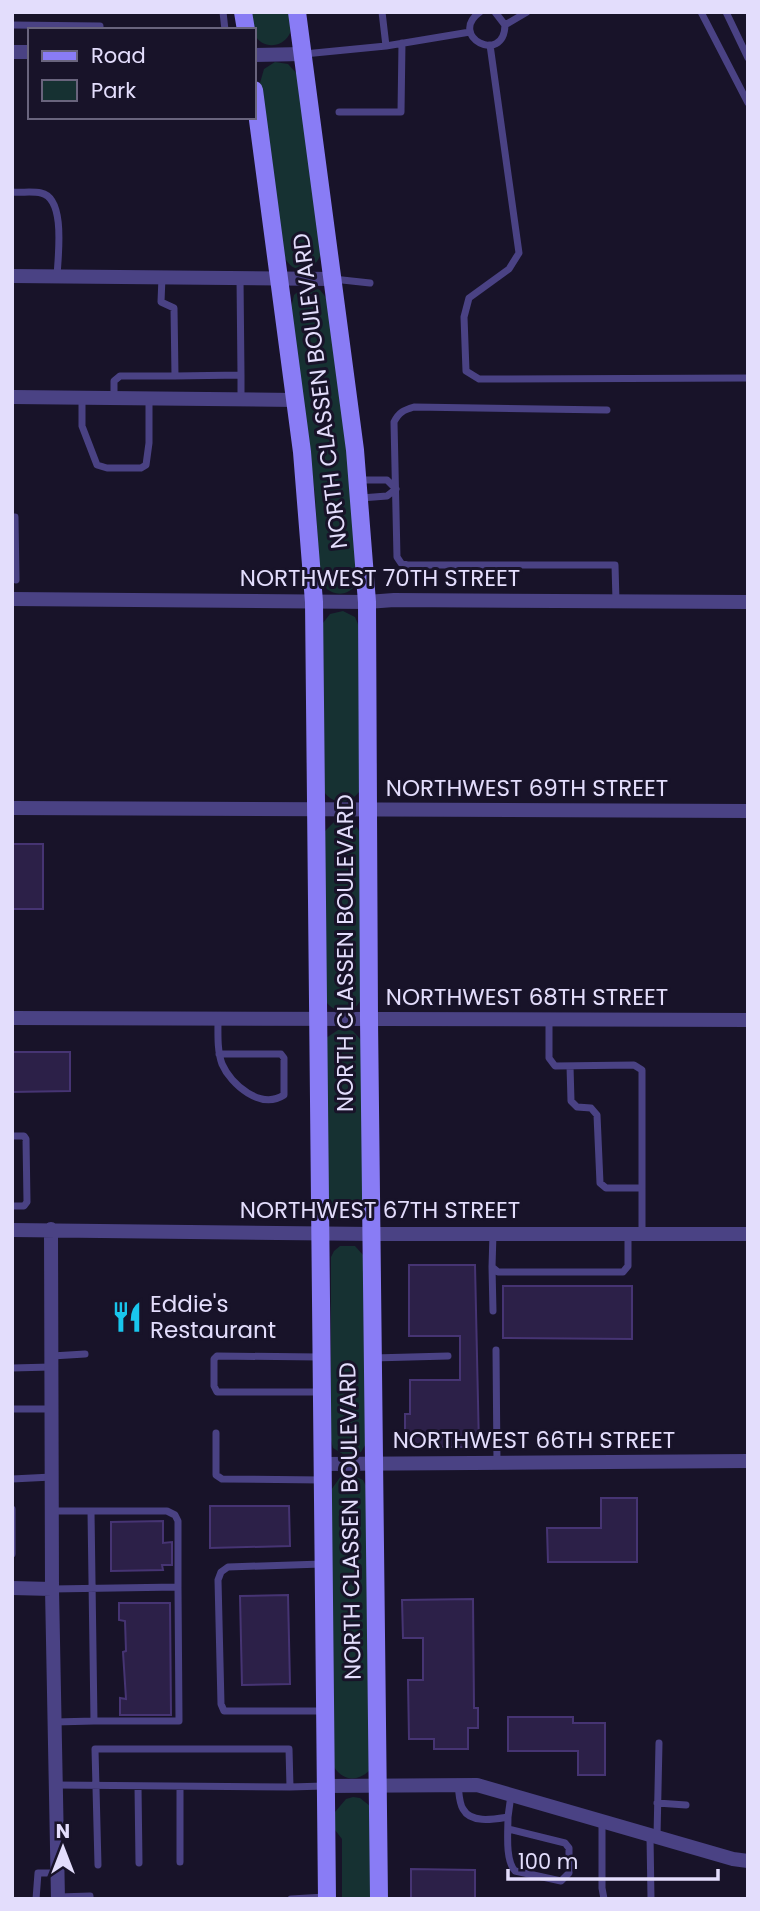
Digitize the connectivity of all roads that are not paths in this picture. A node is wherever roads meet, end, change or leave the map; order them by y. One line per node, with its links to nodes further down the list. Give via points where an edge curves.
1 (297, 12): 15 (street, NORTH CLASSEN BOULEVARD)
2 (382, 12): 14 (lane)
3 (480, 12): 11 (lane, via 471,21)
4 (495, 12): 9 (lane)
5 (527, 12): 9 (lane)
6 (701, 12): 18 (lane)
7 (726, 12): 17 (lane)
8 (12, 25): 10 (lane)
9 (505, 25): 13 (lane, via 500,40)
10 (100, 28)
11 (470, 32): 12 (lane); 13 (lane, via 475,41)
12 (402, 43): 14 (lane); 20 (lane, via 401,112)
13 (490, 45): 31 (lane, via 519,253 509,269 469,298 464,317 466,371 479,379)
14 (386, 46): 15 (lane)
15 (303, 54): 16 (street); 27 (street, NORTH CLASSEN BOULEVARD)
16 (256, 55)
17 (748, 58)
18 (748, 103)
19 (256, 105): 26 (street, NORTH CLASSEN BOULEVARD)
20 (339, 112)
21 (12, 192): 23 (lane, via 43,193 53,200 58,213)
22 (12, 276): 23 (street)
23 (57, 276): 24 (street)
24 (162, 277): 25 (street); 30 (lane, via 161,302 174,308)
25 (240, 277): 26 (street); 29 (lane)
26 (279, 278): 27 (street); 37 (street, NORTH CLASSEN BOULEVARD)
27 (333, 279): 28 (lane); 39 (street, NORTH CLASSEN BOULEVARD)
28 (370, 283)
29 (241, 375): 30 (lane); 36 (lane)
30 (175, 376): 34 (lane, via 120,376 114,381)
31 (748, 378)
32 (12, 397): 33 (street)
33 (82, 398): 34 (street); 35 (lane, via 82,426 97,465 118,468 146,465)
34 (114, 398): 35 (street)
35 (149, 398): 36 (street)
36 (241, 399): 37 (street)
37 (296, 400): 45 (street, NORTH CLASSEN BOULEVARD)
38 (607, 410): 40 (lane, via 403,410 394,422)
39 (359, 489): 40 (lane, via 387,496); 40 (lane, via 387,480); 46 (street, NORTH CLASSEN BOULEVARD)
40 (396, 489): 44 (lane, via 397,556 401,563 615,565)
41 (12, 517): 42 (lane)
42 (14, 580): 43 (lane)
43 (14, 599): 45 (street, NORTHWEST 70TH STREET)
44 (616, 601): 46 (street, NORTHWEST 70TH STREET); 47 (street, NORTHWEST 70TH STREET)
45 (314, 602): 46 (street, NORTHWEST 70TH STREET); 49 (street, NORTH CLASSEN BOULEVARD)
46 (368, 602): 50 (street, NORTH CLASSEN BOULEVARD)
47 (748, 602)
48 (12, 808): 49 (street, NORTHWEST 69TH STREET)
49 (316, 810): 50 (street, NORTHWEST 69TH STREET); 55 (street, NORTH CLASSEN BOULEVARD)
50 (369, 811): 51 (street, NORTHWEST 69TH STREET); 54 (street, NORTH CLASSEN BOULEVARD)
51 (748, 811)
52 (12, 1018): 53 (street, NORTHWEST 68TH STREET)
53 (218, 1019): 55 (street, NORTHWEST 68TH STREET); 58 (lane)
54 (369, 1019): 55 (street, NORTHWEST 68TH STREET); 56 (street, NORTHWEST 68TH STREET); 66 (street, NORTH CLASSEN BOULEVARD)
55 (317, 1020): 65 (street, NORTH CLASSEN BOULEVARD)
56 (549, 1020): 57 (street, NORTHWEST 68TH STREET); 59 (lane, via 551,1063)
57 (748, 1020)
58 (219, 1054): 58 (lane, via 223,1067 246,1093 253,1097 284,1095 281,1054)
59 (570, 1066): 61 (lane, via 571,1101 597,1115 600,1183 606,1188); 61 (lane, via 634,1065 642,1070)
60 (12, 1136): 62 (lane, via 26,1139 27,1202)
61 (642, 1188): 68 (lane)
62 (12, 1206)
63 (51, 1229): 64 (street, NORTHWEST 67TH STREET); 65 (street, NORTHWEST 67TH STREET); 77 (street)
64 (12, 1230)
65 (318, 1233): 66 (street, NORTHWEST 67TH STREET); 75 (street, NORTH CLASSEN BOULEVARD)
66 (372, 1234): 67 (street, NORTHWEST 67TH STREET); 76 (street, NORTH CLASSEN BOULEVARD)
67 (493, 1234): 68 (street, NORTHWEST 67TH STREET); 70 (lane)
68 (635, 1234): 69 (street, NORTHWEST 67TH STREET); 70 (lane, via 623,1272 498,1272)
69 (748, 1234)
70 (492, 1267): 71 (lane)
71 (494, 1311)
72 (496, 1350): 84 (lane)
73 (85, 1354): 77 (lane)
74 (448, 1356): 76 (lane)
75 (320, 1357): 79 (street, NORTH CLASSEN BOULEVARD); 79 (lane, via 218,1356 214,1359 214,1386 217,1392)
76 (373, 1358): 85 (street, NORTH CLASSEN BOULEVARD)
77 (51, 1361): 78 (lane); 81 (street)
78 (12, 1368)
79 (321, 1392): 86 (street, NORTH CLASSEN BOULEVARD)
80 (12, 1409): 81 (lane)
81 (51, 1409): 87 (street)
82 (216, 1433): 86 (lane, via 216,1475 222,1479)
83 (748, 1461): 84 (street, NORTHWEST 66TH STREET)
84 (497, 1462): 85 (street, NORTHWEST 66TH STREET)
85 (373, 1464): 86 (street, NORTHWEST 66TH STREET); 102 (street, NORTH CLASSEN BOULEVARD)
86 (321, 1472): 93 (street, NORTH CLASSEN BOULEVARD)
87 (52, 1477): 88 (lane); 90 (street)
88 (12, 1479)
89 (12, 1509): 92 (lane)
90 (52, 1511): 91 (lane); 97 (street)
91 (91, 1511): 94 (lane, via 167,1511 175,1515); 96 (lane)
92 (12, 1554)
93 (323, 1564): 98 (street, NORTH CLASSEN BOULEVARD); 98 (lane, via 228,1567 218,1580 224,1710)
94 (178, 1587): 96 (lane); 99 (lane, via 179,1721)
95 (12, 1588): 97 (street)
96 (92, 1588): 97 (lane); 99 (lane)
97 (52, 1589): 100 (street)
98 (324, 1711): 107 (street, NORTH CLASSEN BOULEVARD)
99 (94, 1721): 100 (lane)
100 (55, 1722): 104 (street)
101 (659, 1743): 111 (lane)
102 (379, 1784): 103 (street); 107 (street); 127 (street, NORTH CLASSEN BOULEVARD)
103 (458, 1785): 110 (street, via 477,1785); 113 (lane, via 467,1814 483,1820)
104 (57, 1786): 105 (lane); 121 (street)
105 (96, 1786): 106 (lane); 109 (lane, via 95,1749 289,1749); 120 (lane)
106 (138, 1786): 108 (lane); 119 (lane)
107 (325, 1786): 109 (lane); 124 (street, NORTH CLASSEN BOULEVARD)
108 (180, 1787): 109 (lane); 118 (lane)
109 (290, 1787)
110 (510, 1795): 113 (lane); 114 (street)
111 (657, 1803): 112 (lane); 116 (lane)
112 (686, 1805)
113 (508, 1817): 115 (lane)
114 (602, 1821): 116 (street); 128 (lane)
115 (508, 1829): 115 (lane, via 510,1867 515,1871 561,1881 569,1873 565,1843)
116 (653, 1836): 117 (street); 129 (lane)
117 (748, 1861)
118 (180, 1862)
119 (139, 1863)
120 (98, 1865)
121 (58, 1872): 122 (street); 125 (lane, via 38,1873)
122 (58, 1898): 126 (lane)
123 (293, 1898): 124 (lane)
124 (327, 1898)
125 (36, 1899)
126 (90, 1899)
127 (379, 1899)
128 (604, 1899)
129 (650, 1899)

